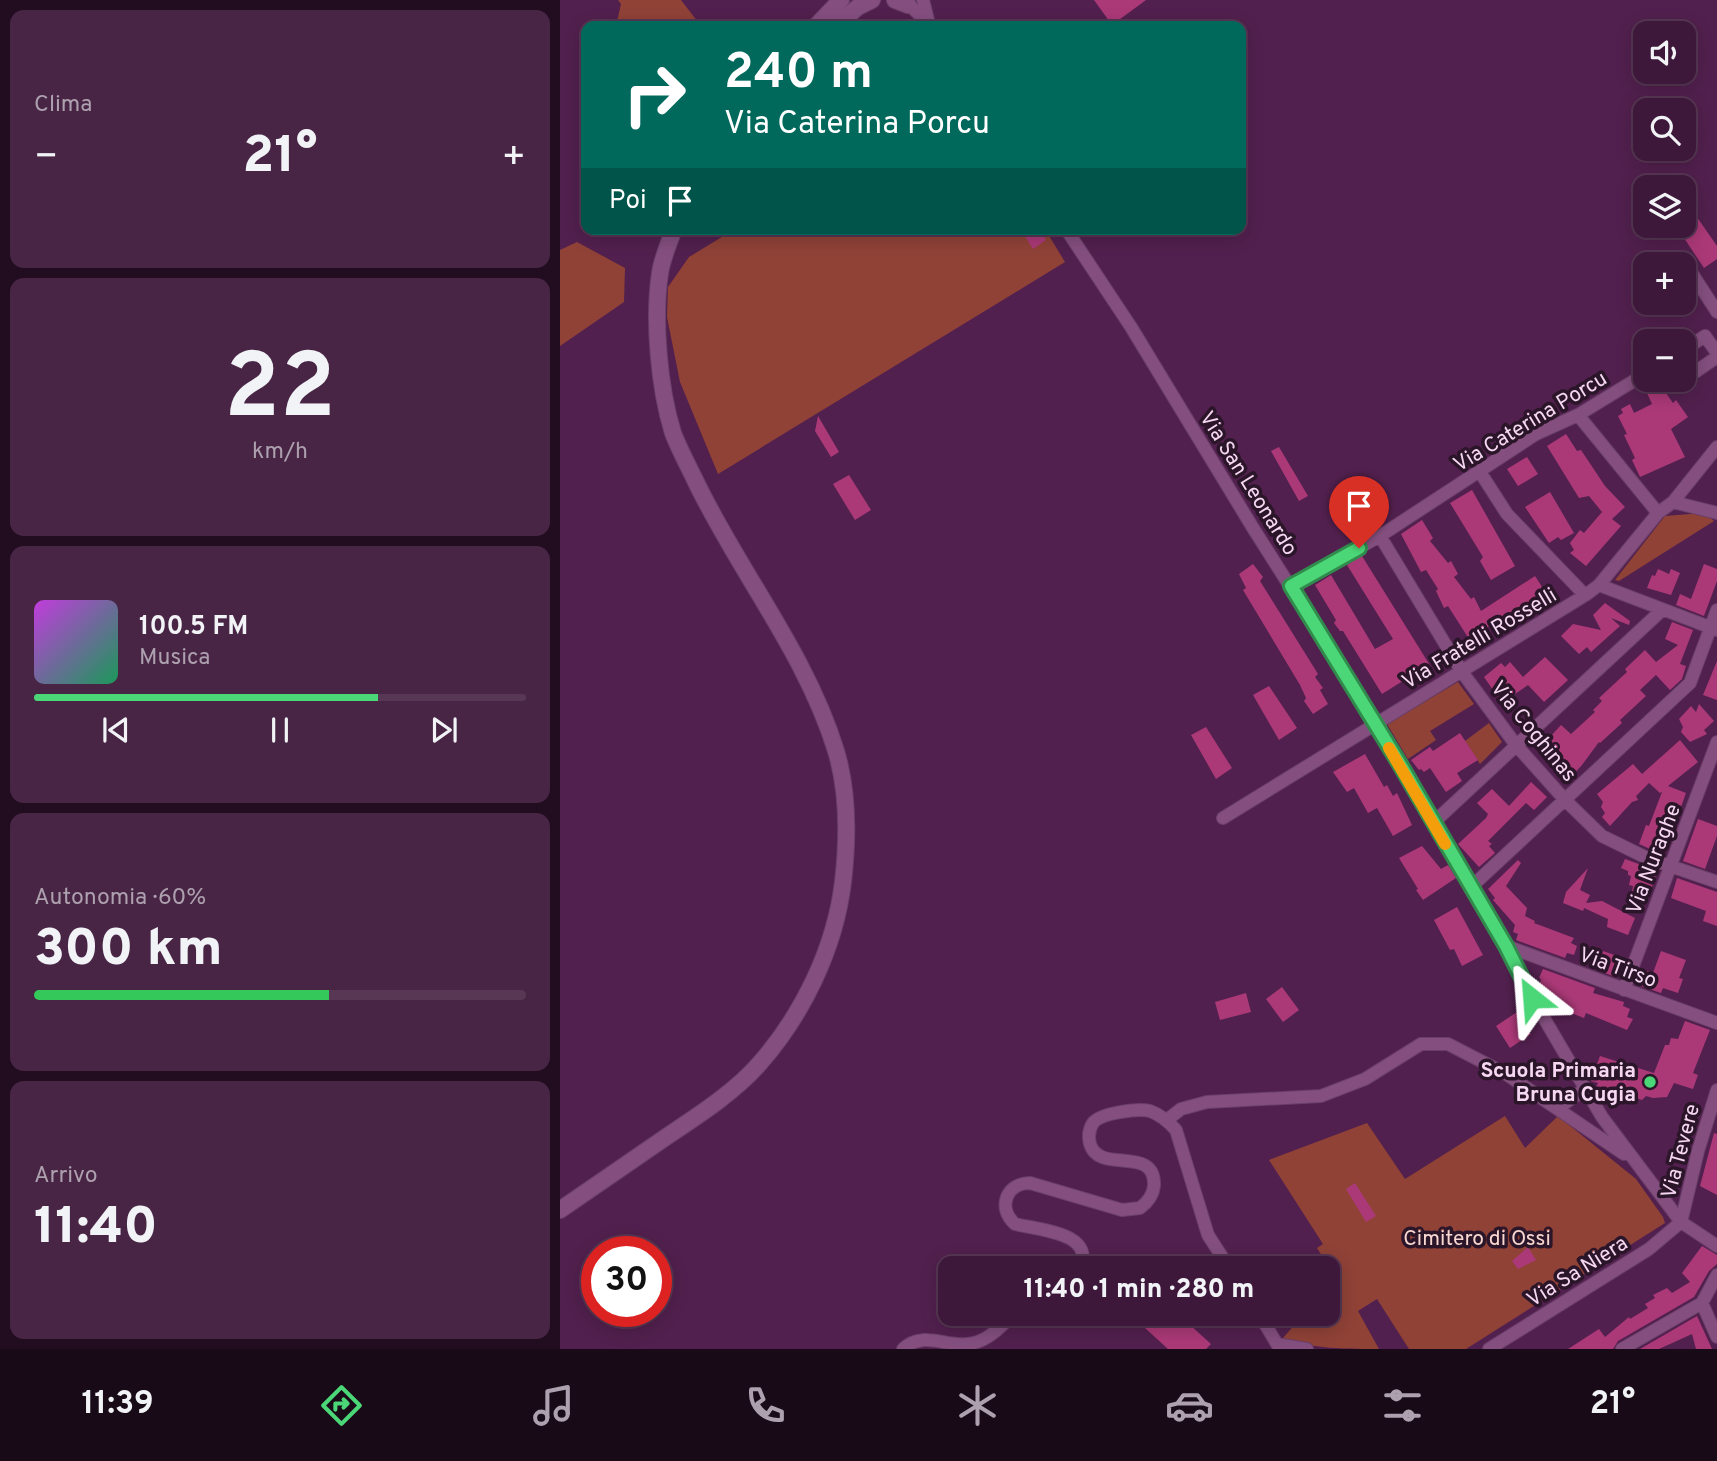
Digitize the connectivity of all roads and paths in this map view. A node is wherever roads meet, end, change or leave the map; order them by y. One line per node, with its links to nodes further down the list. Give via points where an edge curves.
1 (841, 0): 4 (street)
2 (873, 0): 5 (street)
3 (908, 1): 6 (street)
4 (821, 21)
5 (842, 21)
6 (926, 21)
7 (672, 235): 46 (street, via 660,272 662,387 674,435 714,520 818,701 836,753 847,843 840,908 807,993 758,1066 706,1110)
8 (1070, 235): 23 (street, Via San Leonardo)
9 (1696, 280): 10 (street)
10 (1717, 312)
11 (1696, 342): 12 (street, via 1705,336)
12 (1717, 355): 13 (street)
13 (1696, 371)
14 (1633, 381): 15 (street, Via Caterina Porcu)
15 (1578, 415): 17 (street, Via Caterina Porcu, via 1536,434); 19 (street)
16 (1717, 447): 18 (street, Via Fratelli Rosselli)
17 (1480, 472): 21 (street, Via Caterina Porcu); 24 (street, via 1507,514)
18 (1673, 502): 19 (street, Via Fratelli Rosselli); 20 (street)
19 (1658, 513): 22 (street, Via Fratelli Rosselli)
20 (1717, 513)
21 (1380, 536): 23 (street, Via Caterina Porcu); 28 (street, Via Coghinas)
22 (1599, 585): 24 (street, Via Fratelli Rosselli); 26 (street)
23 (1291, 586): 29 (street, Via San Leonardo)
24 (1587, 594): 28 (street, Via Fratelli Rosselli)
25 (1717, 610): 27 (street)
26 (1662, 611): 27 (street); 31 (street)
27 (1714, 629): 32 (street, via 1690,683)
28 (1462, 672): 29 (street, Via Fratelli Rosselli); 31 (street, Via Coghinas)
29 (1374, 724): 33 (street, Via Fratelli Rosselli); 34 (street, Via San Leonardo)
30 (1717, 742): 35 (street, Via Nuraghe)
31 (1516, 745): 32 (street, Via Coghinas); 34 (street)
32 (1566, 801): 35 (street, Via Coghinas, via 1602,836); 37 (street)
33 (1223, 818)
34 (1433, 823): 37 (street, Via San Leonardo)
35 (1671, 866): 36 (street, Via Coghinas); 39 (street, Via Nuraghe)
36 (1717, 882)
37 (1470, 888): 38 (street, Via San Leonardo)
38 (1506, 946): 39 (street, Via Tirso); 41 (street, Via San Leonardo)
39 (1624, 990): 40 (street, Via Tirso)
40 (1717, 1023)
41 (1585, 1089): 43 (street); 45 (street, Via San Leonardo)
42 (1717, 1090): 47 (street, Via Tevere)
43 (1558, 1108): 44 (street, via 1448,1044 1421,1044 1365,1079 1321,1096 1207,1102 1181,1108); 45 (street)
44 (1167, 1120): 49 (street, via 1147,1110 1107,1114 1090,1129 1090,1145 1098,1155 1140,1163 1151,1173 1152,1196 1140,1208 1122,1210 1030,1183 1015,1187 1006,1197 1005,1211 1014,1224 1067,1236 1076,1241); 50 (street, via 1176,1130 1208,1235)
45 (1633, 1160): 47 (street, Via San Leonardo)
46 (560, 1210)
47 (1681, 1222): 48 (street, Via San Leonardo); 59 (street, Via Sa Niera, via 1649,1249)
48 (1717, 1246)
49 (1083, 1256)
50 (1222, 1256)
51 (1717, 1275): 52 (street)
52 (1702, 1303): 55 (street); 60 (street)
53 (1001, 1326): 57 (street, via 970,1345 929,1338)
54 (1266, 1326): 56 (street)
55 (1717, 1337)
56 (1279, 1347): 58 (street)
57 (903, 1349)
58 (1307, 1349)
59 (1489, 1349)
60 (1622, 1349)

